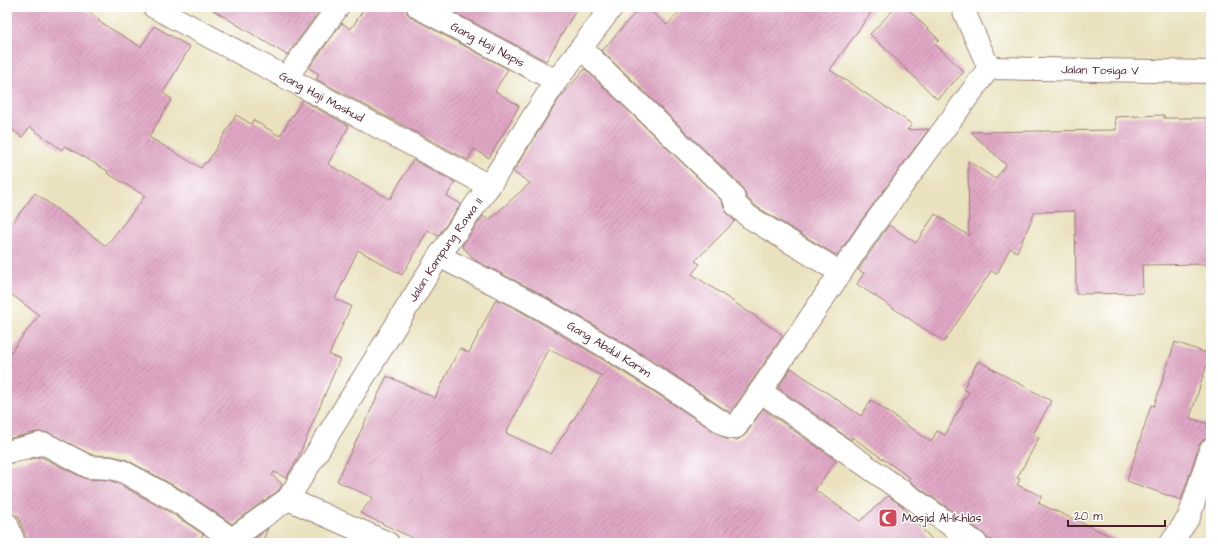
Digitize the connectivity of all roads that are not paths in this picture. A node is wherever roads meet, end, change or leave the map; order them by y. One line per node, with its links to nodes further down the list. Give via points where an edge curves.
1 (338, 7): 9 (street)
2 (418, 7): 10 (street, Gang Haji Napis)
3 (612, 7): 6 (street, Jalan Kampung Rawa II)
4 (962, 7): 7 (street)
5 (167, 10): 9 (street, Gang Haji Mashud)
6 (581, 48): 10 (street, Jalan Kampung Rawa II); 13 (street, via 730,192 736,205 749,217)
7 (989, 68): 8 (street, Jalan Tosiga V); 14 (street, via 871,228)
8 (1211, 72)
9 (286, 78): 11 (street, Gang Haji Mashud)
10 (556, 81): 11 (street, Jalan Kampung Rawa II)
11 (489, 186): 12 (street, Jalan Kampung Rawa II)
12 (439, 256): 14 (street, Gang Abdul Karim, via 525,300 606,347 733,428); 17 (street, Jalan Kampung Rawa II)
13 (828, 265)
14 (760, 391): 22 (street)
15 (1211, 449): 23 (street, via 1189,517)
16 (7, 452): 19 (street, via 40,444 47,445 90,467 122,471 178,502)
17 (288, 499): 19 (street); 21 (street)
18 (7, 524): 20 (street)
19 (231, 541)
20 (14, 543)
21 (388, 543)
22 (976, 543)
23 (1171, 543)

